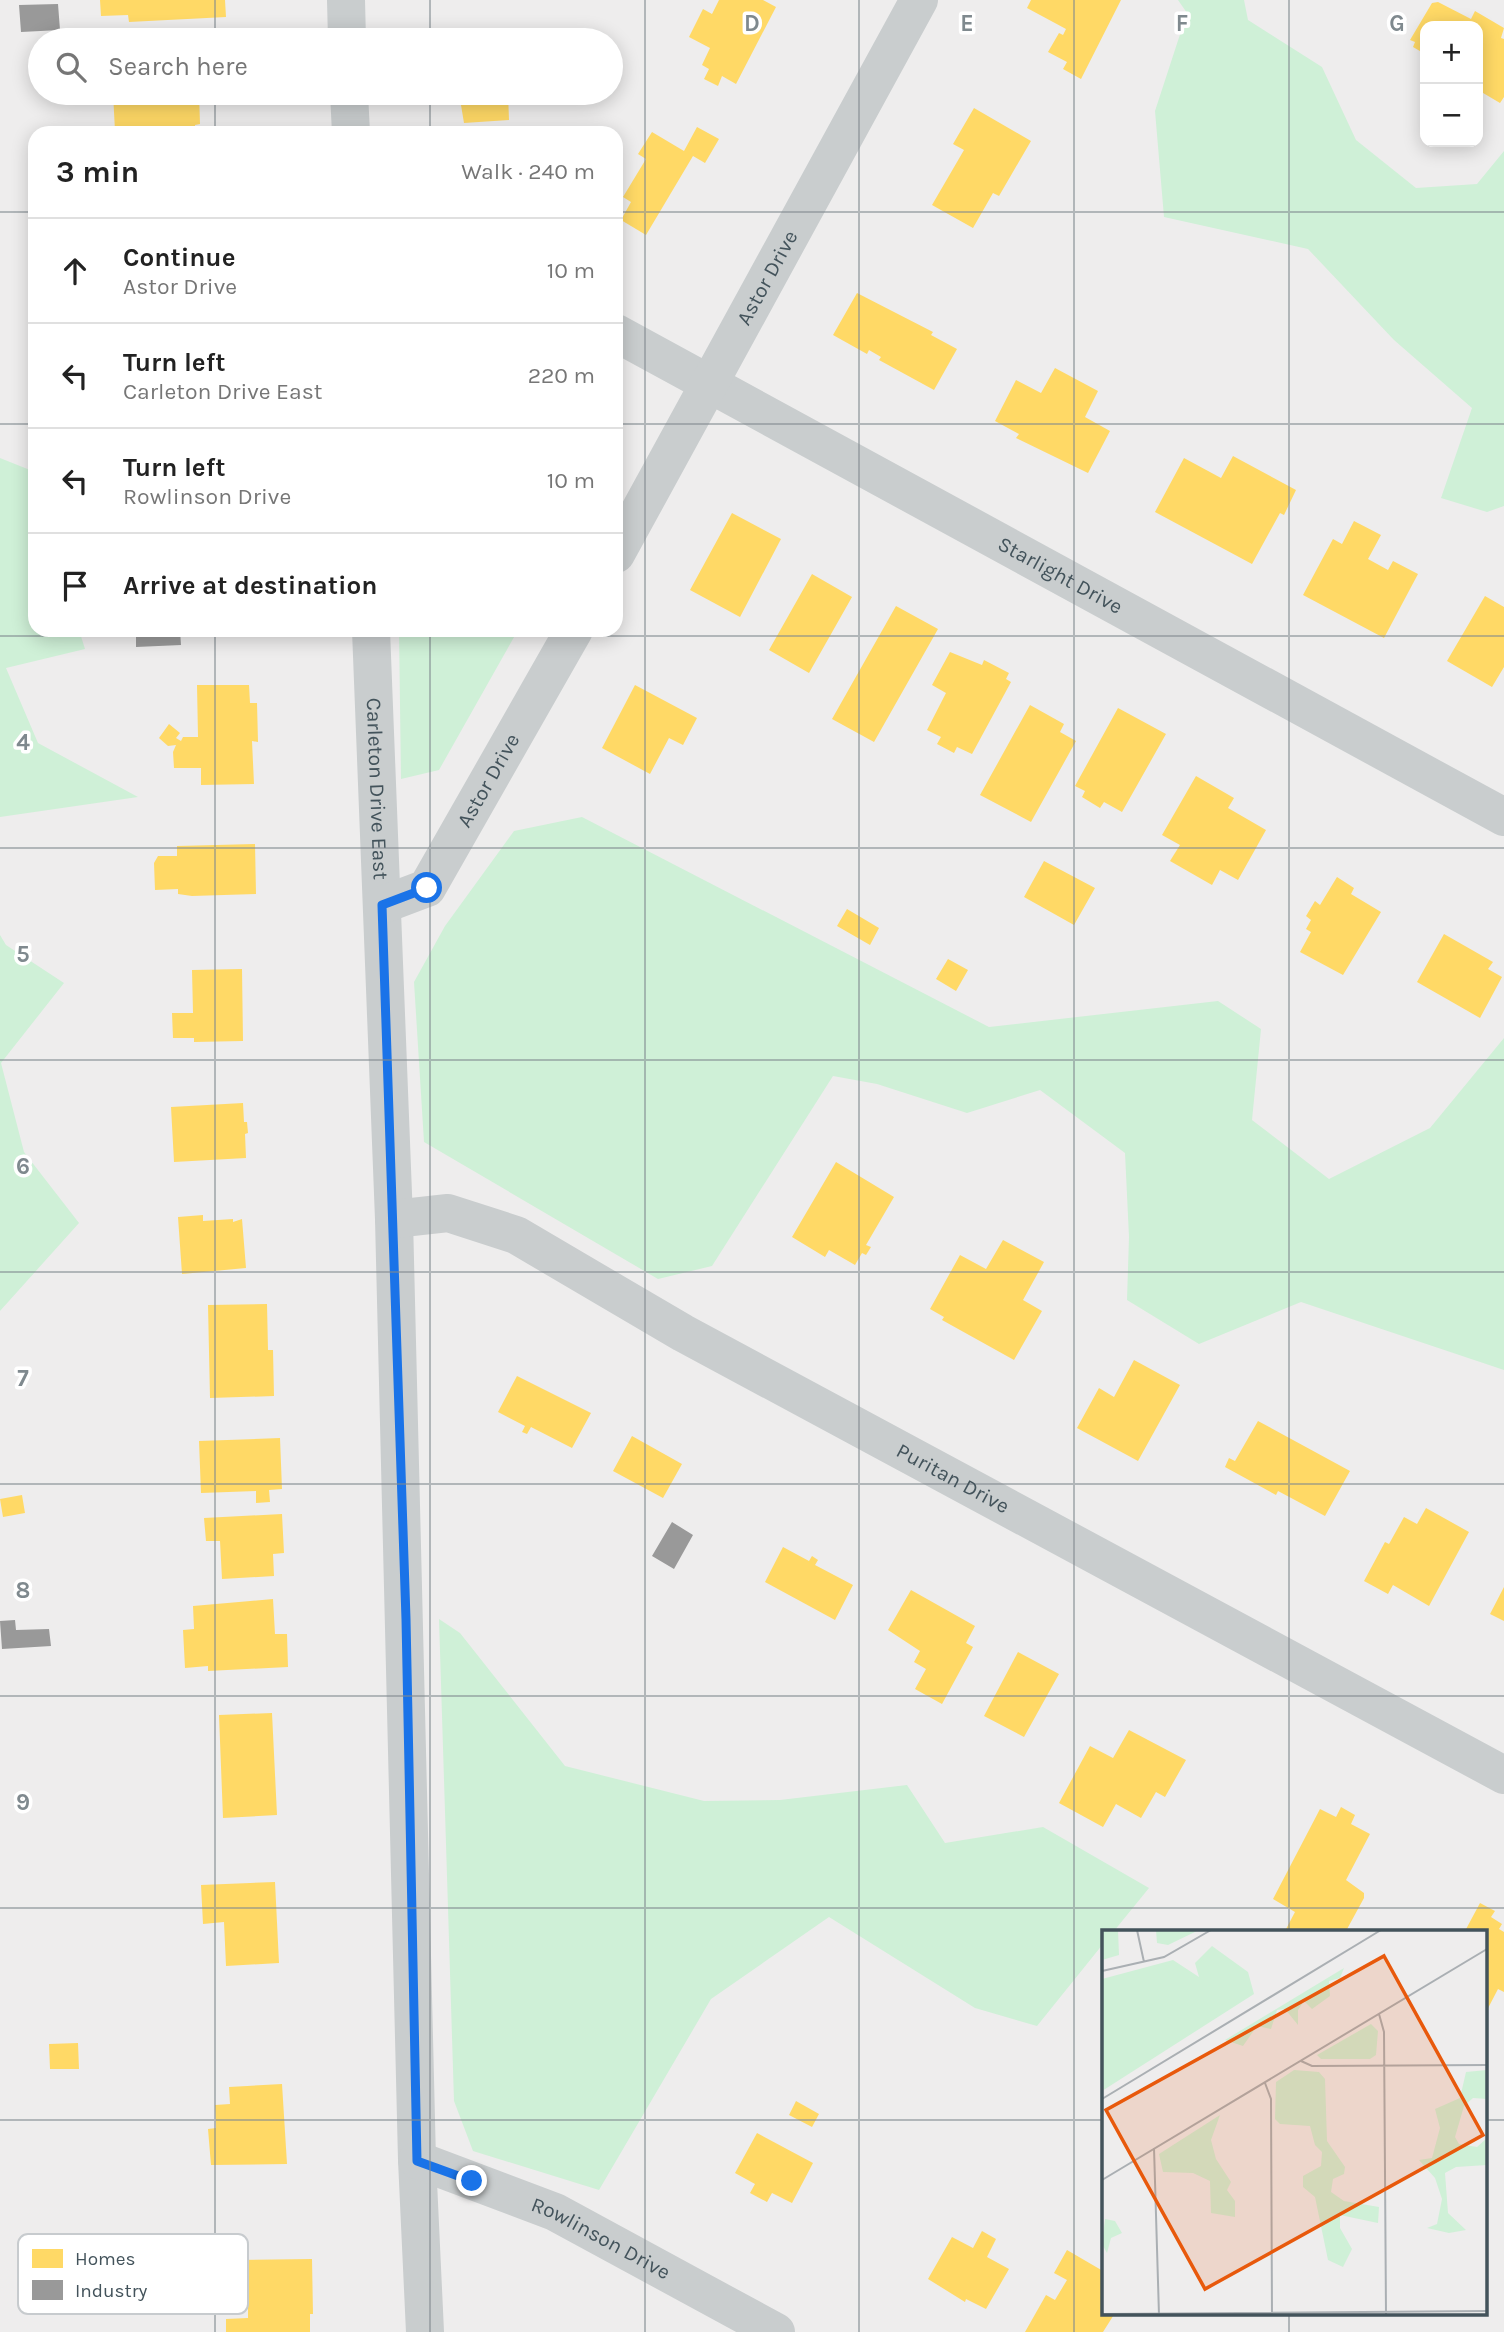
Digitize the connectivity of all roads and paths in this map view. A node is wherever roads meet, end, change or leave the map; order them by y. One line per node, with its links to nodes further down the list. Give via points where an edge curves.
1 (346, 0): 3 (street)
2 (919, 0): 7 (street, Astor Drive)
3 (347, 28)
4 (350, 105): 5 (street)
5 (351, 126)
6 (623, 337): 7 (street, Starlight Drive)
7 (711, 383): 8 (street, Astor Drive); 11 (street, Starlight Drive)
8 (623, 541)
9 (371, 637): 12 (street, Carleton Drive East)
10 (570, 637): 12 (street, Astor Drive, via 427,888)
11 (1504, 817)
12 (382, 905): 13 (street, Carleton Drive East)
13 (394, 1219): 14 (street, Puritan Drive, via 448,1213 516,1236 683,1333); 15 (street, Carleton Drive East)
14 (1504, 1775)
15 (417, 2161): 16 (street, Carleton Drive East); 17 (street, Rowlinson Drive, via 555,2212)
16 (425, 2332)
17 (776, 2332)

